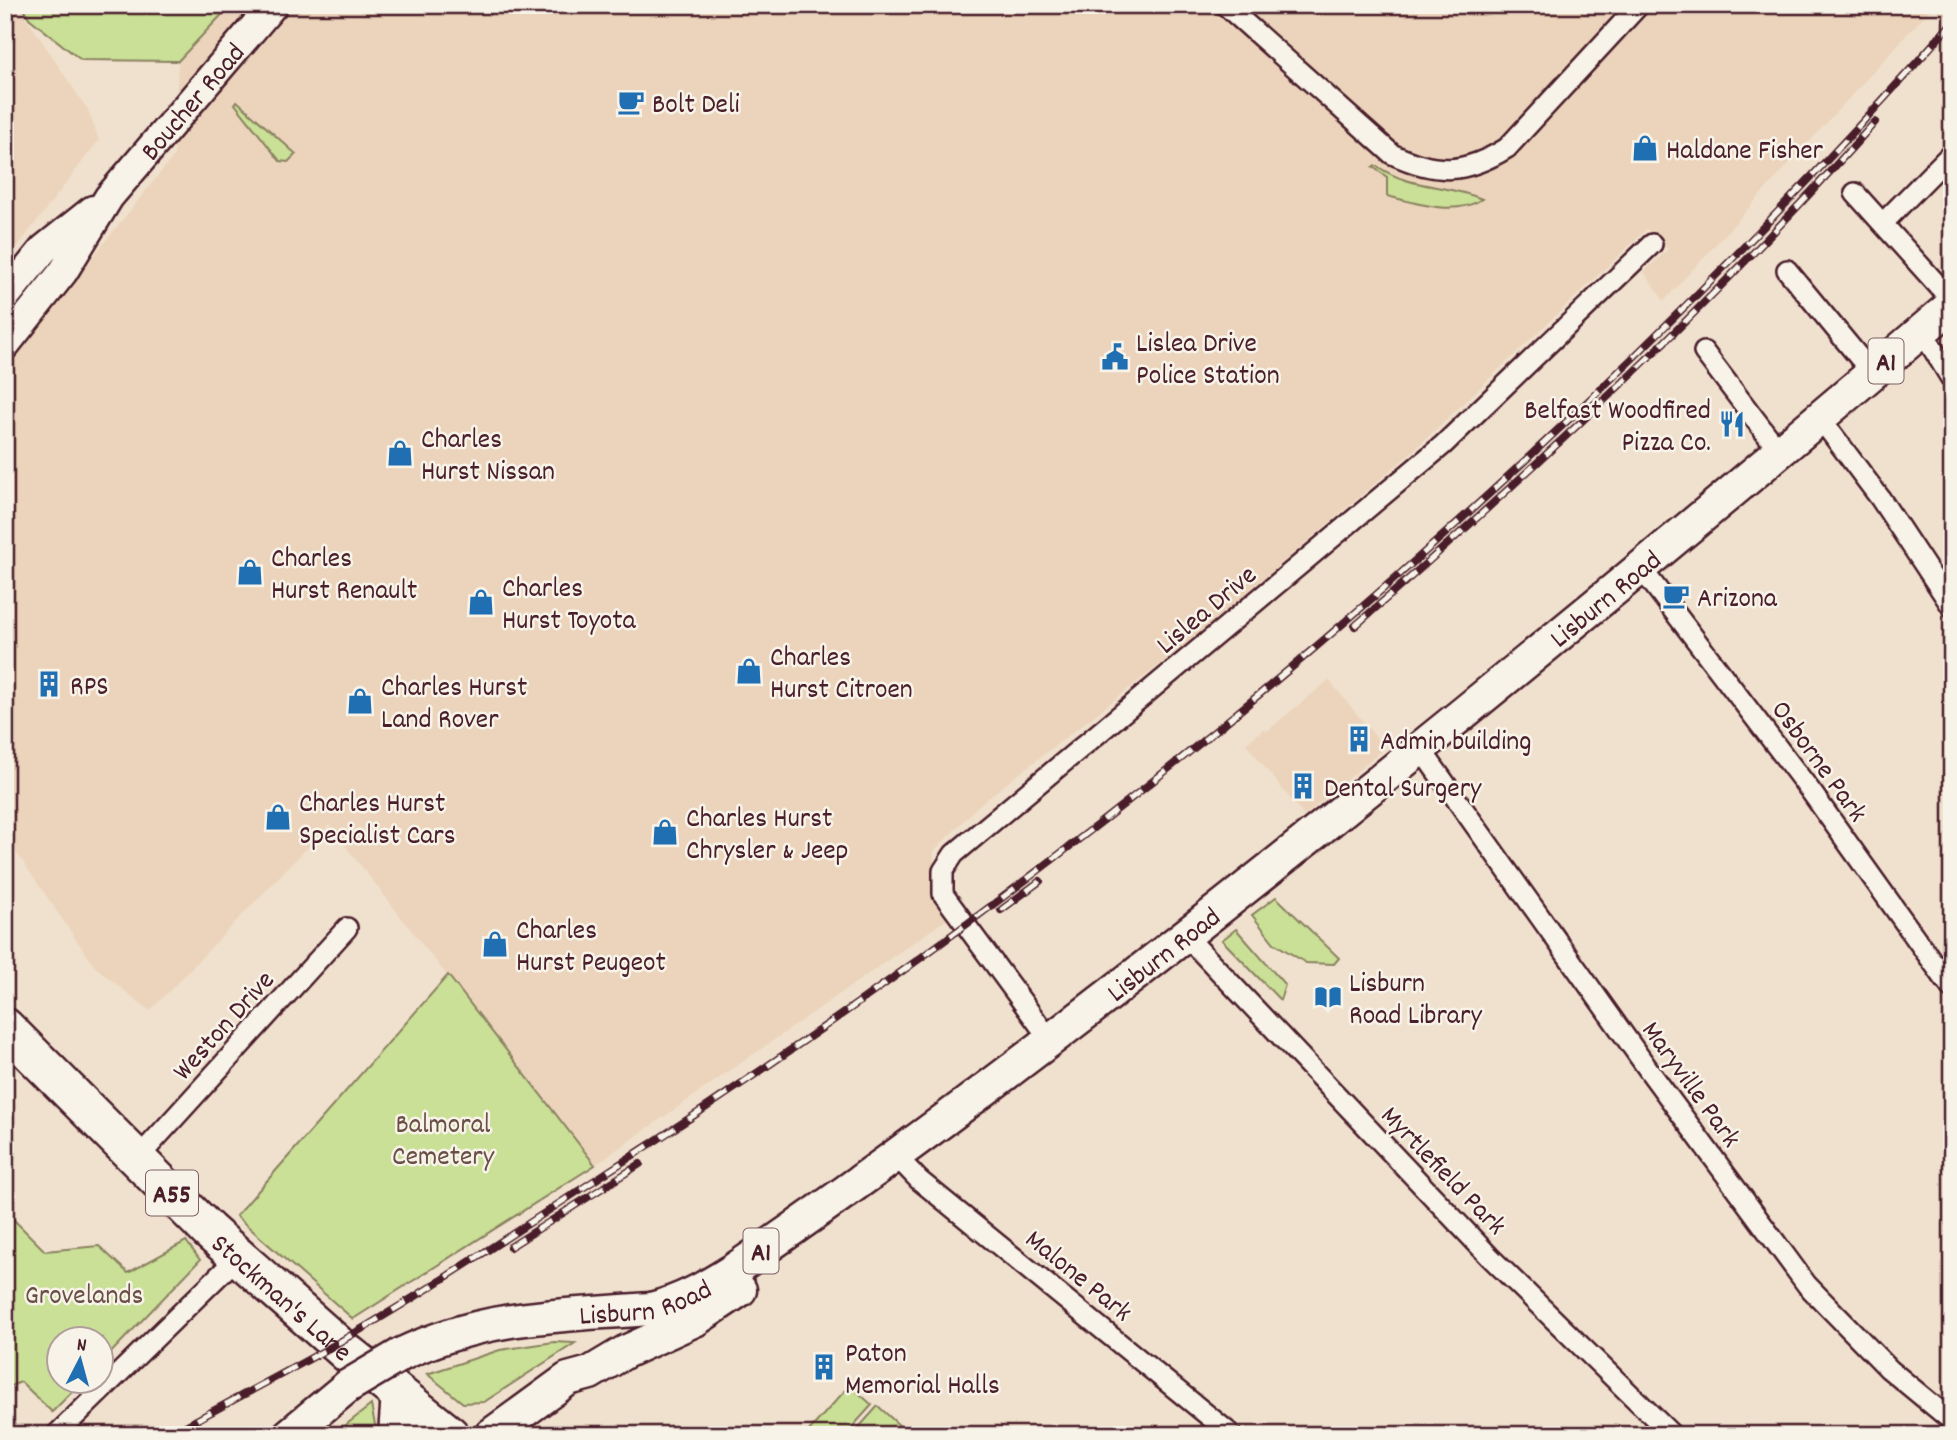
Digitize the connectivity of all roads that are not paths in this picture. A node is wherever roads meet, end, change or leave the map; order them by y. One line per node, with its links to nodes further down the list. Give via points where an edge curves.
1 (273, 5): 6 (street, Boucher Road)
2 (1639, 5): 3 (street, via 1507,148 1461,170 1415,165 1392,154)
3 (1238, 9)
4 (1952, 153): 7 (street)
5 (1855, 193): 7 (street)
6 (109, 197): 10 (street, Boucher Road, via 44,249); 13 (street, Boucher Road, via 63,272)
7 (1882, 223): 11 (street)
8 (1652, 244): 26 (street, Lislea Drive, via 1443,445 954,854 943,871 943,894)
9 (1787, 270): 15 (street)
10 (5, 297)
11 (1952, 303): 12 (main road, Lisburn Road / A1)
12 (1922, 331): 15 (main road, Lisburn Road / A1); 16 (street)
13 (5, 345)
14 (1704, 352): 18 (street)
15 (1872, 373): 17 (main road, Lisburn Road / A1)
16 (1952, 380)
17 (1820, 418): 18 (main road, Lisburn Road / A1); 20 (street)
18 (1779, 451): 19 (main road, Lisburn Road / A1)
19 (1641, 568): 21 (main road, Lisburn Road / A1); 24 (street, Osborne Park, via 1812,793)
20 (1952, 607)
21 (1420, 748): 23 (main road, Lisburn Road / A1); 35 (street, Maryville Park, via 1799,1275 1889,1369)
22 (347, 928): 28 (street, Weston Drive)
23 (1185, 935): 26 (main road, Lisburn Road / A1); 43 (street, Myrtlefield Park, via 1490,1257)
24 (1952, 989)
25 (5, 1027): 28 (highway, Stockman's Lane / A55)
26 (1051, 1041): 27 (main road, Lisburn Road / A1)
27 (895, 1155): 29 (main road, Lisburn Road / A1); 42 (street, Malone Park, via 919,1180)
28 (138, 1158): 30 (highway, Stockman's Lane / A55)
29 (792, 1230): 31 (main road, Lisburn Road / A1, via 695,1294); 32 (main road, A1, via 779,1260 723,1302 590,1373)
30 (238, 1256): 33 (highway, Stockman's Lane / A55); 36 (street)
31 (651, 1309): 32 (main road, A1, via 588,1352); 37 (main road, Lisburn Road / A1, bridge, via 513,1318 445,1335 348,1386)
32 (568, 1379): 34 (main road, A1)
33 (398, 1393): 38 (main road); 39 (highway, Stockman's Lane / A55)
34 (538, 1400): 40 (main road, A1); 41 (main road)
35 (1952, 1422)
36 (56, 1435)
37 (289, 1435)
38 (395, 1435)
39 (450, 1435)
40 (491, 1435)
41 (530, 1435)
42 (1232, 1435)
43 (1672, 1435)

